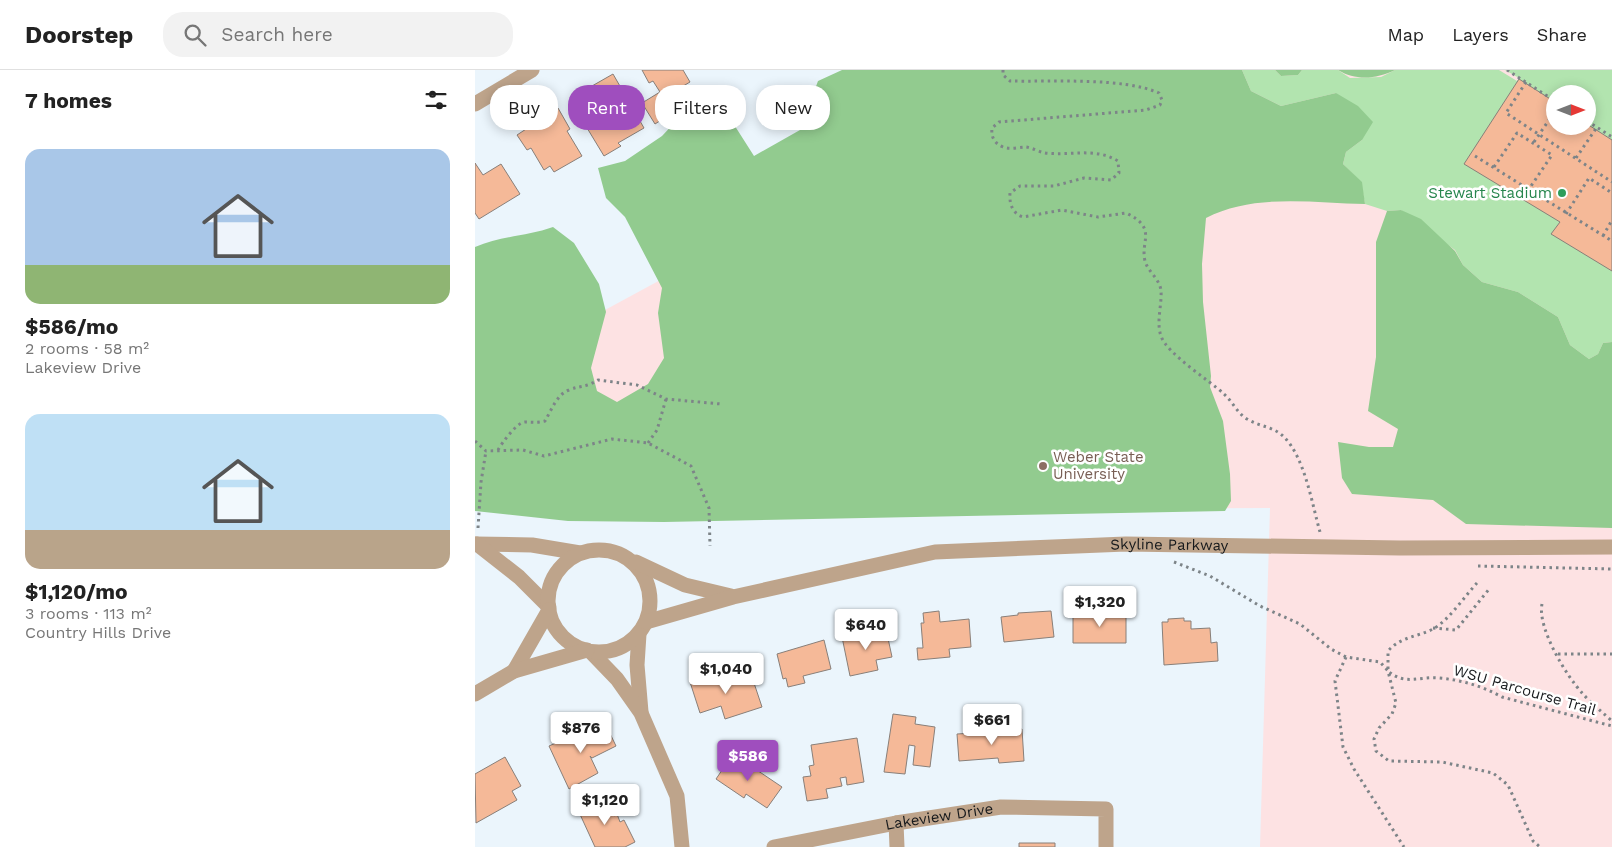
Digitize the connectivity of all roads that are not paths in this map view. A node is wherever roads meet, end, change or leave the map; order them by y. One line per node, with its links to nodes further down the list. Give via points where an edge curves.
1 (532, 70): 2 (street)
2 (475, 104)
3 (476, 544): 5 (street, via 532,544); 8 (street, via 519,577)
4 (1612, 547): 7 (street, Skyline Parkway, via 1126,544 935,552)
5 (580, 553): 6 (street, via 597,549 615,551); 8 (street, via 566,561 555,575 549,592)
6 (631, 559): 7 (street, Skyline Parkway, via 685,585); 9 (street, via 643,573 650,590 651,605)
7 (733, 597): 9 (street, Skyline Parkway)
8 (549, 608): 10 (street, via 555,627 561,634 574,646); 11 (street)
9 (643, 628): 10 (street, via 622,647 609,652); 13 (street, via 637,665)
10 (589, 651): 11 (street); 13 (street, via 617,679)
11 (514, 671): 12 (street)
12 (475, 694)
13 (641, 713): 15 (street, via 677,796)
14 (896, 823): 16 (street, Lakeview Drive); 17 (street); 18 (street, Lakeview Drive, via 1001,807 1106,809)
15 (682, 847)
16 (775, 847)
17 (897, 847)
18 (1106, 847)

